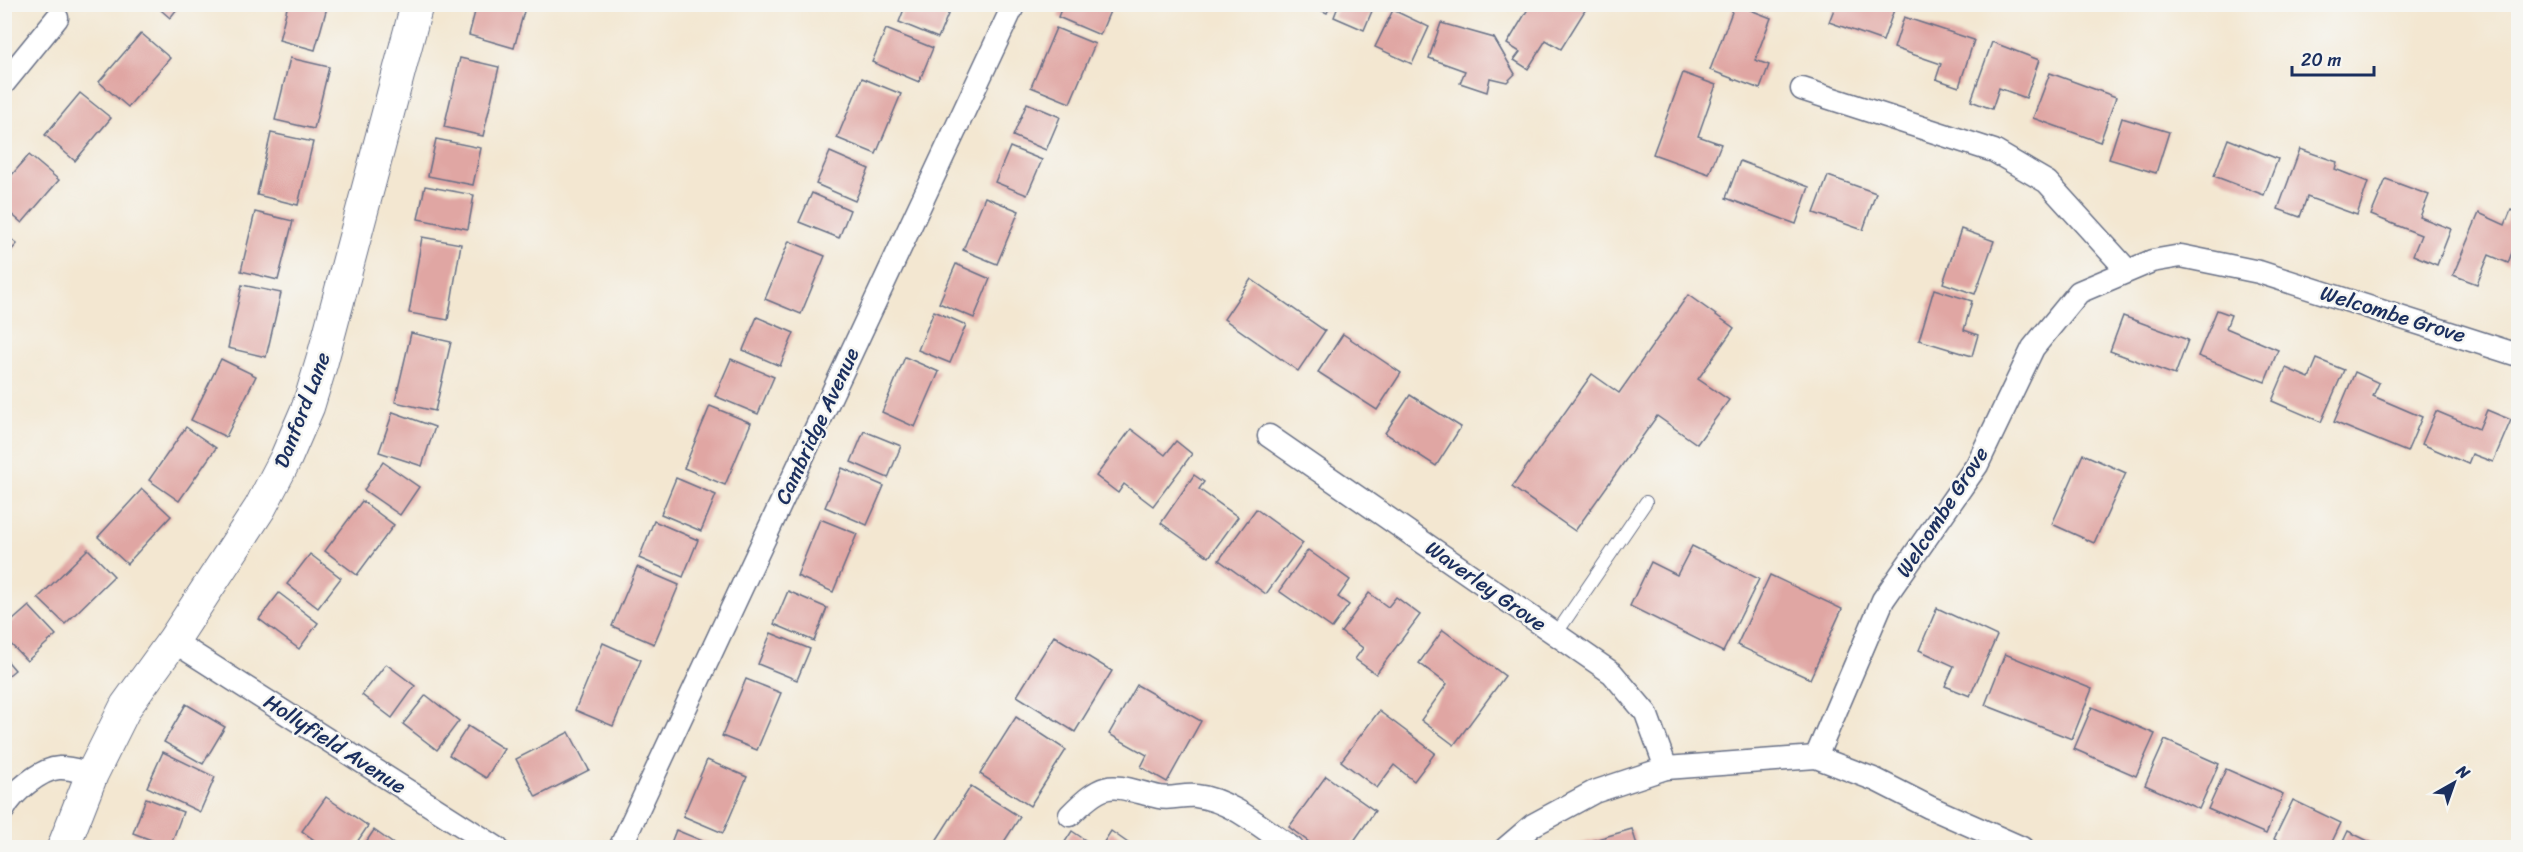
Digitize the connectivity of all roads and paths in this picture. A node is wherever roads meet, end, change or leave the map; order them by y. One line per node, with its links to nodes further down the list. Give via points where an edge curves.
1 (417, 4): 11 (street, Danford Lane, via 308,407 260,508)
2 (1014, 4): 19 (street, Cambridge Avenue)
3 (57, 18): 4 (street)
4 (4, 83)
5 (1802, 89): 6 (street, via 1994,151 2047,182)
6 (2127, 270): 7 (street, Welcombe Grove, via 2181,256 2259,272); 12 (street, Welcombe Grove, via 2079,292 2033,348 1977,465 1883,600)
7 (2518, 355)
8 (1269, 436): 10 (street, Waverley Grove)
9 (1646, 502): 10 (lane)
10 (1556, 634): 13 (street, Waverley Grove, via 1612,674 1646,713)
11 (173, 641): 14 (street, Danford Lane, via 126,706); 18 (street, Hollyfield Avenue)
12 (1816, 757): 13 (street); 22 (street, via 1876,780)
13 (1666, 768): 21 (street, via 1594,792 1533,825)
14 (92, 774): 15 (street, via 60,768 38,775); 17 (street, Danford Lane)
15 (4, 809)
16 (1070, 816): 20 (street, via 1102,788 1121,786 1161,798 1193,795 1220,801)
17 (63, 848)
18 (496, 848)
19 (620, 848)
20 (1292, 848)
21 (1506, 848)
22 (2022, 848)

